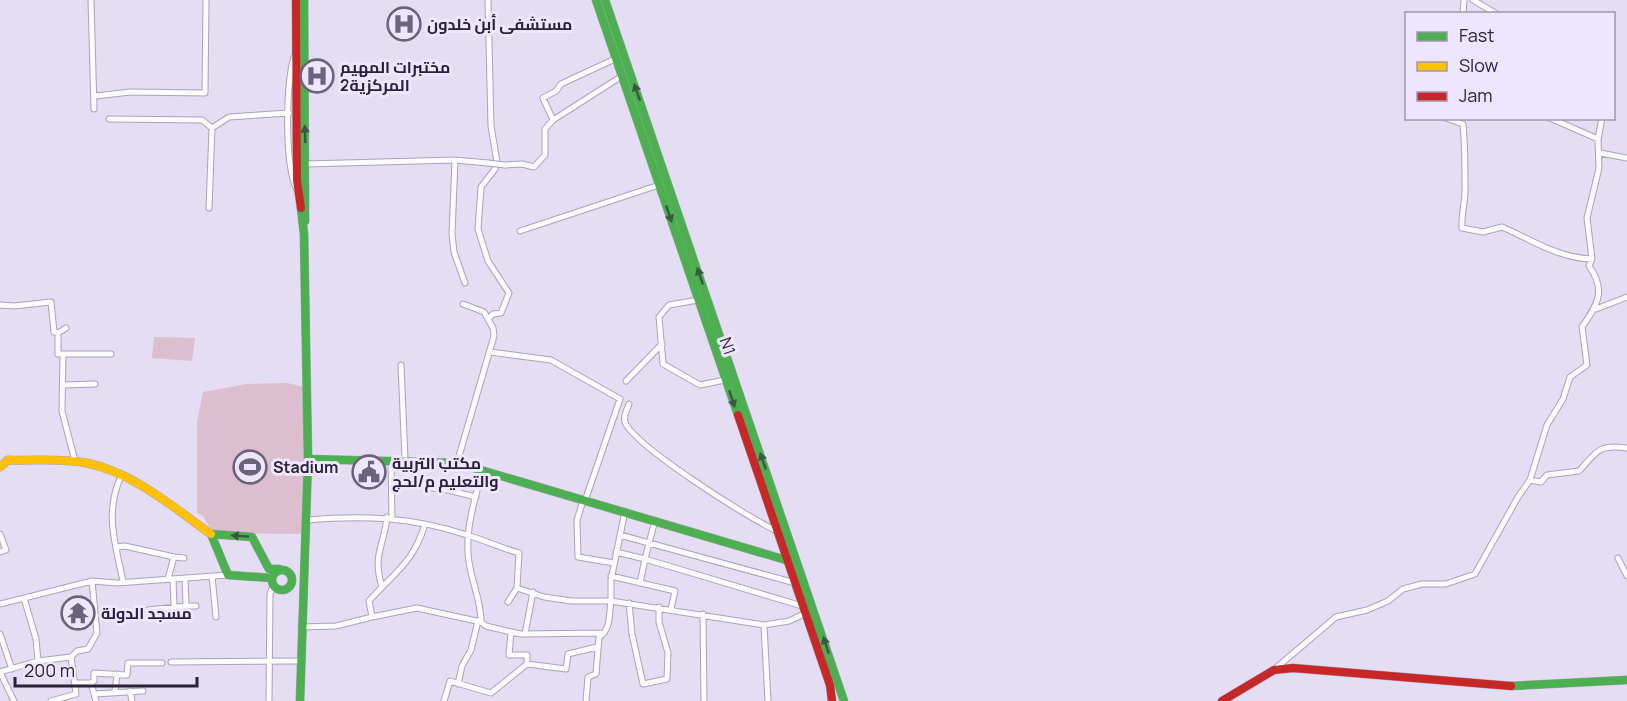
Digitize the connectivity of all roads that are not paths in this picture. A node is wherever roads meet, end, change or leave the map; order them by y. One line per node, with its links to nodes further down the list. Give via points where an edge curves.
1 (91, 0): 13 (street)
2 (206, 0): 13 (street, via 205,93 130,92)
3 (296, 0): 10 (main road)
4 (304, 0): 26 (main road, one-way to 4)
5 (488, 0): 39 (street, via 491,126 497,162 481,187 478,229 483,251 509,293 501,313)
6 (596, 0): 11 (main road, N1 / N1)
7 (605, 0): 159 (main road, N1, one-way to 7)
8 (1473, 0): 9 (street)
9 (1494, 12)
10 (296, 52): 15 (street, via 289,81); 28 (main road)
11 (616, 58): 12 (main road, N1 / N1); 17 (street, via 569,79 543,98)
12 (622, 76): 17 (street); 27 (main road, N1 / N1)
13 (96, 96): 14 (street)
14 (94, 109)
15 (289, 113): 21 (street, via 229,117); 28 (street, via 290,171)
16 (109, 119): 21 (street, via 202,120)
17 (554, 120): 25 (street, bridge, via 545,129 545,155 534,167)
18 (1555, 120): 22 (street)
19 (1602, 120): 22 (street)
20 (1463, 121): 32 (street, via 1467,154 1462,228 1483,232 1502,227 1537,245 1577,259)
21 (213, 128): 29 (street)
22 (1598, 139): 23 (street)
23 (1600, 153): 24 (street); 32 (street, via 1587,218)
24 (1627, 158)
25 (455, 160): 26 (street); 33 (street, via 452,234)
26 (306, 164): 31 (main road)
27 (659, 185): 30 (street); 35 (main road, N1 / N1, one-way to 35)
28 (298, 194): 31 (main road)
29 (209, 208)
30 (520, 231)
31 (304, 234): 53 (main road)
32 (1592, 259): 38 (street, via 1589,266 1598,284)
33 (465, 283)
34 (1627, 297): 38 (street)
35 (698, 300): 42 (street, via 669,305 659,317); 47 (main road, N1 / N1)
36 (463, 304): 39 (street, via 482,310)
37 (0, 305): 41 (street, via 51,302 54,332)
38 (1596, 309): 62 (street, via 1582,327 1587,364 1570,377 1563,399 1552,414)
39 (489, 318): 43 (street, via 494,333)
40 (66, 328): 41 (street)
41 (58, 333): 44 (street, via 58,354)
42 (662, 344): 47 (street, via 663,364 700,385); 48 (street)
43 (490, 352): 58 (street); 65 (street, via 551,360 620,399)
44 (63, 354): 45 (street); 50 (street)
45 (111, 354)
46 (401, 365): 54 (street)
47 (725, 380): 71 (main road, N1 / N1, one-way to 71)
48 (626, 381)
49 (95, 384): 50 (street)
50 (64, 385): 57 (street, via 62,411)
51 (629, 404): 71 (street, via 625,423 644,442 738,510)
52 (1627, 448): 62 (street, via 1607,446 1593,452 1579,471 1547,475 1541,482)
53 (308, 459): 56 (main road); 68 (main road)
54 (405, 459): 56 (main road); 58 (main road)
55 (4, 460): 57 (main road); 59 (main road)
56 (391, 460): 63 (street)
57 (75, 461): 61 (main road)
58 (457, 463): 60 (main road)
59 (0, 467)
60 (482, 470): 64 (street); 65 (main road)
61 (122, 474): 73 (main road); 77 (street, via 112,494)
62 (1530, 480): 136 (street, via 1475,574 1446,584 1403,589 1367,610 1336,617)
63 (392, 483): 64 (street); 67 (street)
64 (476, 497): 74 (street)
65 (584, 501): 66 (main road); 85 (street, via 577,520 578,557)
66 (625, 511): 69 (main road); 75 (street)
67 (390, 518): 68 (street); 70 (street); 99 (street, via 380,542 376,567)
68 (307, 520): 87 (main road)
69 (655, 520): 76 (street); 84 (main road)
70 (425, 524): 74 (street); 99 (street, via 418,546 406,564)
71 (775, 530): 84 (main road, N1 / N1)
72 (0, 534): 78 (street, via 6,550)
73 (211, 534): 86 (main road, one-way to 73, via 269,569 252,537); 88 (main road)
74 (468, 535): 100 (street, via 519,553); 119 (street, via 469,562 481,604)
75 (620, 535): 76 (street); 79 (street)
76 (649, 544): 83 (street); 98 (street)
77 (116, 548): 80 (street, via 125,546); 95 (street)
78 (0, 552)
79 (616, 552): 83 (street); 85 (street)
80 (174, 558): 81 (street); 93 (street)
81 (184, 558)
82 (1618, 558): 91 (street)
83 (645, 560): 97 (street); 115 (street)
84 (786, 560): 98 (main road, N1 / N1)
85 (614, 563): 90 (street)
86 (281, 569): 87 (main road); 96 (main road); 101 (main road, via 290,574 292,581)
87 (303, 570): 102 (main road)
88 (228, 575): 89 (street); 96 (main road)
89 (212, 576): 92 (street); 117 (street)
90 (611, 576): 97 (street); 105 (street)
91 (1627, 576)
92 (185, 578): 93 (street); 109 (street)
93 (171, 579): 95 (street); 112 (street)
94 (92, 581): 95 (street); 104 (street); 127 (street, via 97,633 88,648)
95 (123, 581)
96 (272, 582): 101 (main road); 129 (street)
97 (640, 583): 113 (street, via 675,591)
98 (795, 583): 115 (main road, N1 / N1)
99 (381, 587): 118 (street, via 369,601)
100 (517, 588): 103 (street); 106 (street)
101 (284, 590): 102 (main road)
102 (302, 590): 121 (main road)
103 (533, 592): 105 (street, via 544,597); 125 (street)
104 (24, 598): 108 (street); 128 (street)
105 (611, 601): 107 (street); 123 (street)
106 (508, 602)
107 (629, 603): 111 (street); 111 (street, via 643,684 667,678 668,653)
108 (0, 604)
109 (186, 606): 110 (street); 112 (street)
110 (196, 606)
111 (659, 607): 113 (street)
112 (174, 608): 114 (street)
113 (670, 609): 116 (street)
114 (147, 610)
115 (803, 610): 120 (street, via 789,621); 158 (main road, N1 / N1)
116 (703, 614): 120 (street); 156 (street)
117 (216, 617)
118 (372, 618): 119 (street, via 417,608); 121 (street, via 336,626)
119 (480, 621): 122 (street); 141 (street)
120 (764, 625): 157 (street)
121 (301, 627): 130 (main road)
122 (511, 632): 125 (street); 133 (street, via 508,655 527,655)
123 (605, 633): 125 (street); 126 (street, via 599,637)
124 (0, 634): 134 (street)
125 (525, 634)
126 (597, 647): 133 (street, via 568,654 566,669); 155 (street, via 596,674 588,678)
127 (71, 657): 128 (street); 139 (street)
128 (38, 661): 134 (street)
129 (269, 661): 130 (street); 131 (street); 151 (street)
130 (301, 661): 152 (main road)
131 (171, 662)
132 (162, 663): 137 (street, via 128,663 126,675)
133 (527, 664): 145 (street)
134 (12, 669): 135 (street)
135 (1, 670): 147 (street)
136 (1274, 670): 138 (main road, via 1304,669 1507,686); 160 (main road)
137 (117, 674): 140 (street, via 94,673); 144 (street)
138 (1627, 680)
139 (76, 682): 140 (street); 148 (street, via 73,697)
140 (91, 683): 146 (street)
141 (458, 684): 145 (street); 153 (street, via 450,681)
142 (130, 691): 143 (street); 144 (street); 150 (street)
143 (143, 691)
144 (115, 692): 146 (street)
145 (491, 693): 154 (street)
146 (95, 694): 149 (street)
147 (14, 701)
148 (51, 701)
149 (96, 701)
150 (132, 701)
151 (269, 701)
152 (300, 701)
153 (444, 701)
154 (492, 701)
155 (586, 701)
156 (704, 701)
157 (768, 701)
158 (832, 701)
159 (844, 701)
160 (1222, 701)

